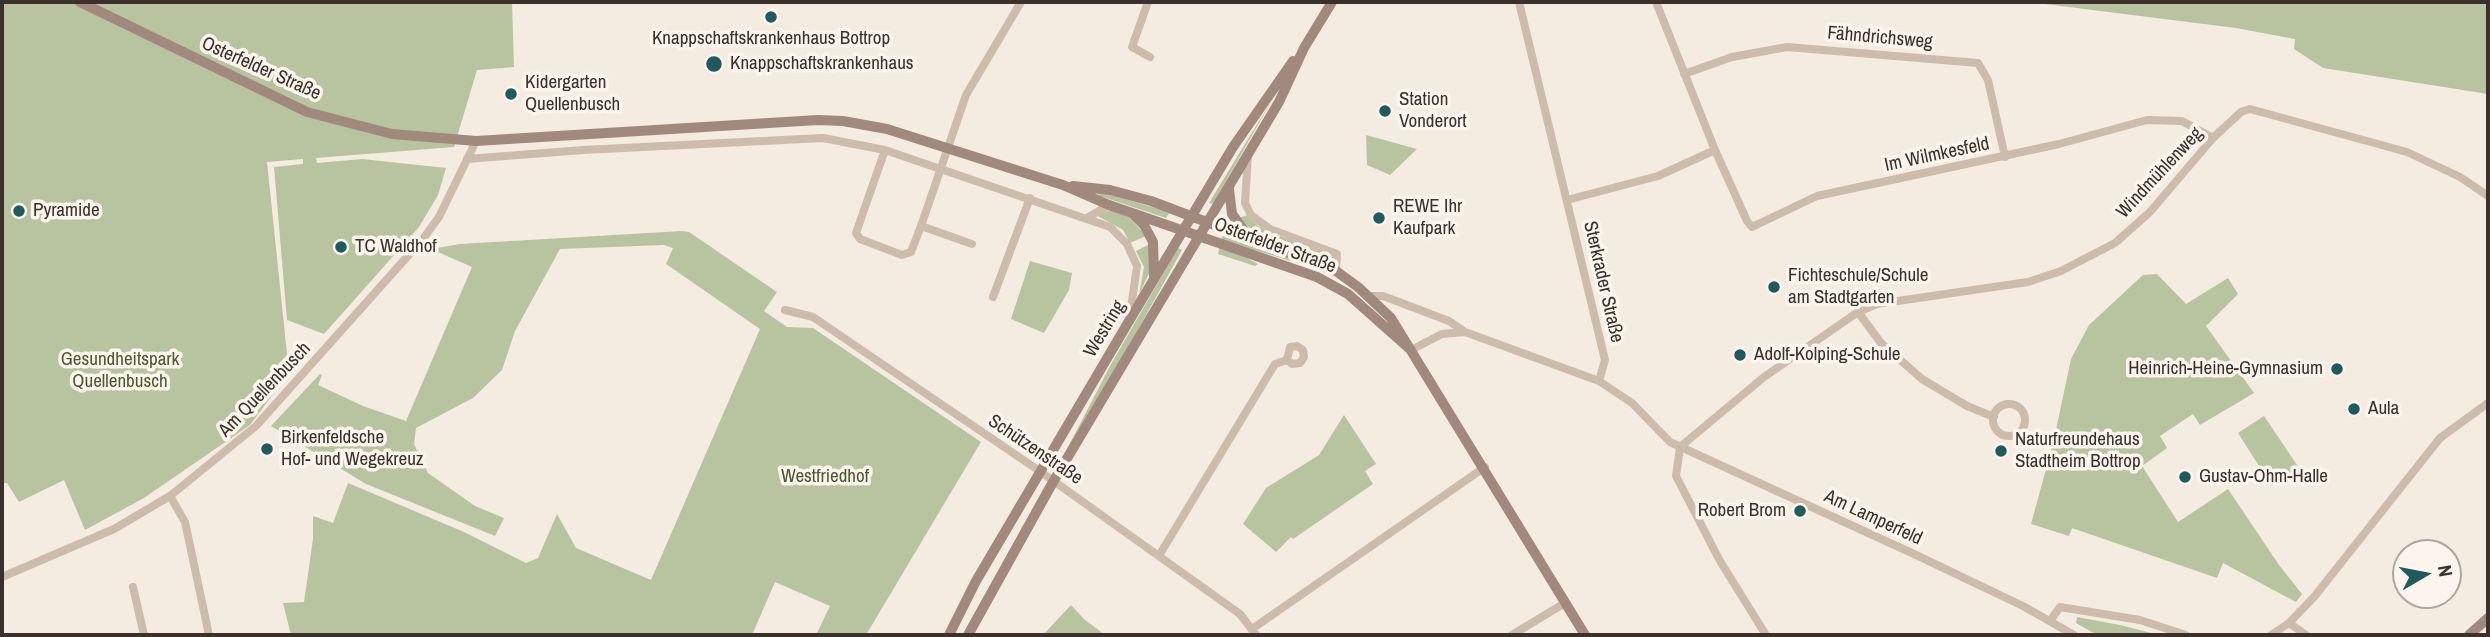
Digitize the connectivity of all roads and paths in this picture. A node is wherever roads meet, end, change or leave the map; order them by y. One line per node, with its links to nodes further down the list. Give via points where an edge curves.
1 (80, 2): 14 (main road, Osterfelder Straße, via 307,112 392,134)
2 (1021, 2): 16 (street, via 966,95)
3 (1148, 2): 8 (street, via 1132,47)
4 (1332, 2): 7 (main road, Westring)
5 (1519, 2): 27 (street, Sterkrader Straße)
6 (1656, 2): 9 (street, Im Wilmkesfeld)
7 (1304, 48): 19 (main road, Westring); 31 (main road, Westring, via 1262,104)
8 (1150, 57)
9 (1684, 74): 18 (street, Im Wilmkesfeld); 20 (street, Fähndrichsweg, via 1732,57 1787,47 1978,63 1988,80)
10 (818, 120): 11 (main road, Osterfelder Straße); 12 (street); 16 (main road, Osterfelder Straße, via 887,129)
11 (689, 127): 14 (main road, Osterfelder Straße); 15 (street)
12 (819, 138): 15 (street); 17 (street)
13 (2213, 138): 20 (street, Im Wilmkesfeld, via 2182,121 2158,118); 25 (street, Windmühlenweg, via 2241,112 2261,110 2407,152); 43 (street, Windmühlenweg, via 2150,212 2115,243 2080,262 2028,282 1877,304)
14 (475, 141): 21 (street, Am Quellenbusch)
15 (690, 145): 21 (street)
16 (948, 149): 22 (street); 23 (main road, Osterfelder Straße)
17 (885, 150): 22 (street); 33 (street, via 856,233 860,239 902,255 911,252)
18 (1715, 150): 20 (street, Im Wilmkesfeld, via 1752,226 1817,197); 27 (street, via 1658,176)
19 (1248, 154): 24 (main road, Westring); 38 (street, Osterfelder Straße, via 1245,203 1251,215 1270,229 1337,254)
20 (2005, 157)
21 (467, 159): 55 (street, Am Quellenbusch, via 439,217 376,293 259,424)
22 (942, 167): 26 (street); 33 (street)
23 (1063, 185): 28 (main road, Osterfelder Straße); 31 (main road, Osterfelder Straße, via 1117,191)
24 (1229, 187): 32 (main road, Westring); 36 (main road, via 1232,214)
25 (2488, 196)
26 (1030, 198): 30 (street); 41 (street)
27 (1567, 200): 48 (street, Sterkrader Straße, via 1605,360)
28 (1109, 205): 29 (main road, Osterfelder Straße); 30 (street)
29 (1130, 211): 34 (main road, Osterfelder Straße); 39 (main road, via 1153,243)
30 (1087, 218): 44 (street, via 1110,227 1134,256 1137,284)
31 (1191, 218): 32 (main road, Osterfelder Straße); 34 (main road, Westring)
32 (1206, 224): 35 (main road, Westring); 36 (main road, Osterfelder Straße)
33 (921, 226): 37 (street)
34 (1184, 229): 35 (main road, Osterfelder Straße); 39 (main road, Westring)
35 (1199, 236): 46 (main road, Osterfelder Straße, via 1317,277 1348,293); 54 (main road, Westring)
36 (1252, 241): 38 (main road, Osterfelder Straße)
37 (972, 244)
38 (1336, 271): 40 (main road, Osterfelder Straße)
39 (1153, 282): 44 (main road, Westring)
40 (1368, 296): 45 (street, via 1383,296 1450,321); 46 (main road, Osterfelder Straße, via 1391,318)
41 (993, 298)
42 (785, 310): 53 (street, Schützenstraße, via 813,317)
43 (1858, 312): 50 (street, via 1881,343 1922,379); 51 (street, Windmühlenweg, via 1764,377)
44 (1129, 321): 53 (main road, Westring)
45 (1465, 332): 46 (street, via 1442,334); 48 (street)
46 (1411, 350): 52 (main road, Osterfelder Straße)
47 (1287, 360): 56 (street, via 1275,364)
48 (1598, 381): 51 (street, via 1625,397 1661,437)
49 (2488, 403): 62 (street, via 2440,439)
50 (1994, 417): 50 (street, via 1995,430 2016,436 2022,432 2026,416 2022,410 2003,405)
51 (1681, 447): 61 (street, Am Lamperfeld); 70 (street, via 1676,477)
52 (1485, 467): 59 (main road, Osterfelder Straße); 63 (street)
53 (1041, 472): 54 (street, Schützenstraße); 66 (main road, Westring)
54 (1053, 482): 56 (street, Schützenstraße); 67 (main road, Westring)
55 (170, 496): 57 (street, Am Quellenbusch, via 114,529); 65 (street, via 185,522)
56 (1160, 554): 63 (street, Schützenstraße, via 1240,614)
57 (2, 576)
58 (133, 587): 64 (street)
59 (1565, 603): 68 (street); 69 (main road, Osterfelder Straße)
60 (2488, 618): 75 (main road)
61 (2050, 621): 71 (street, Am Lamperfeld); 72 (street, via 2060,607 2140,620)
62 (2289, 623): 73 (street); 74 (street)
63 (1254, 632)
64 (144, 635)
65 (209, 635)
66 (949, 635)
67 (968, 635)
68 (1512, 635)
69 (1585, 635)
70 (1766, 635)
71 (2074, 635)
72 (2186, 635)
73 (2271, 635)
74 (2306, 635)
75 (2469, 635)

